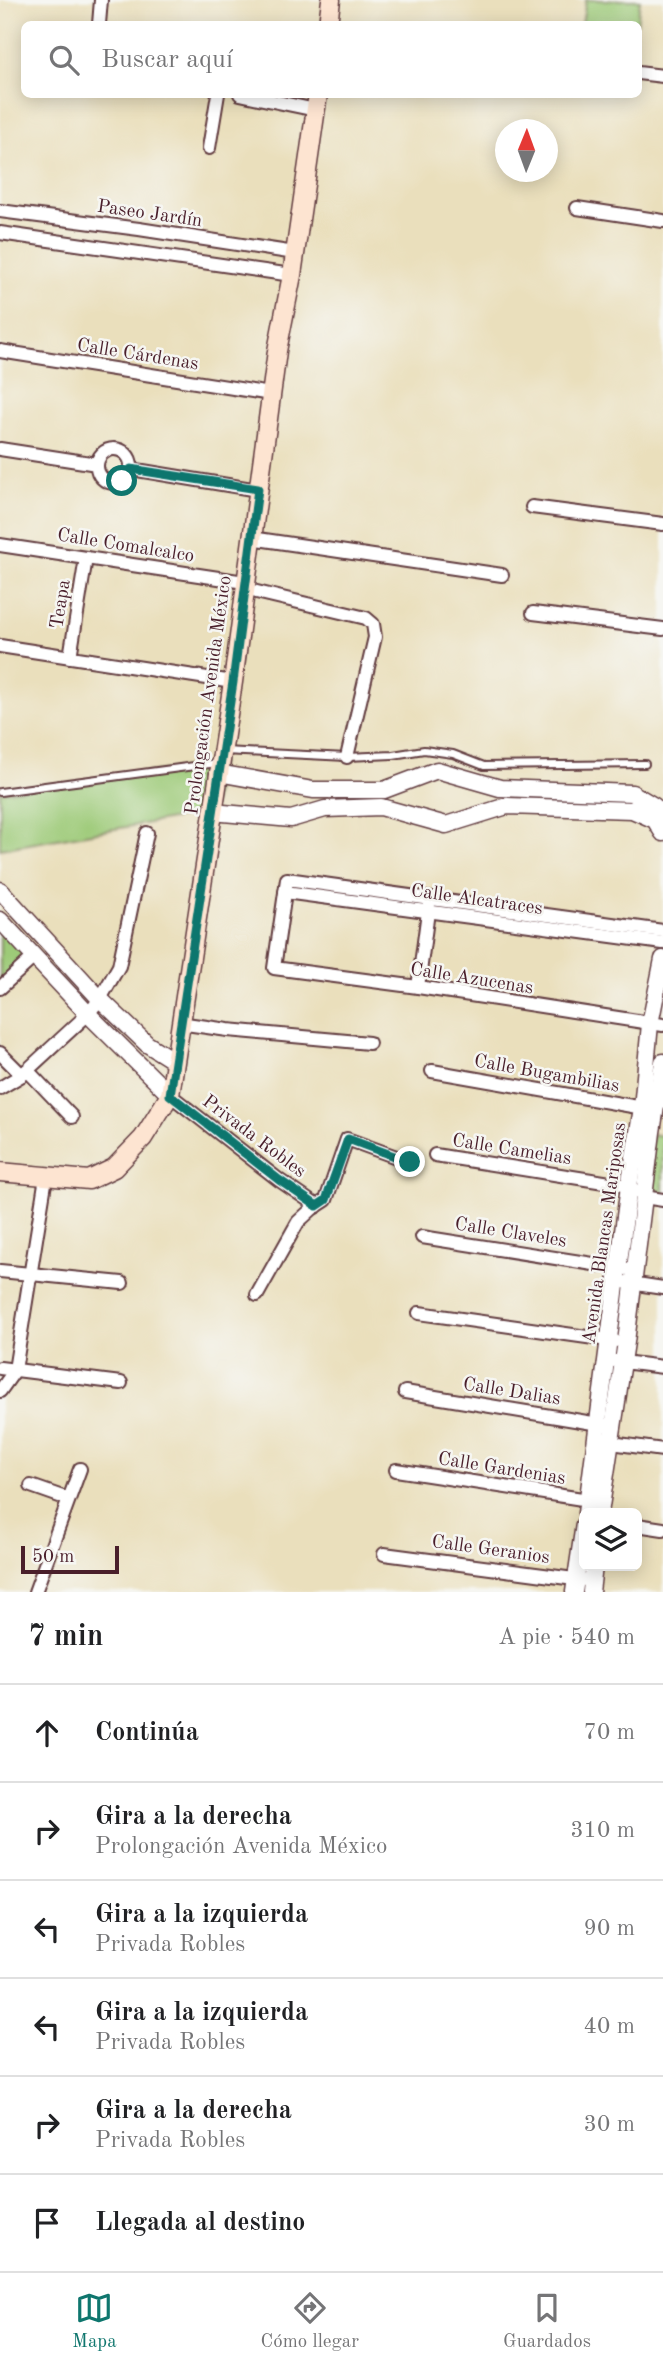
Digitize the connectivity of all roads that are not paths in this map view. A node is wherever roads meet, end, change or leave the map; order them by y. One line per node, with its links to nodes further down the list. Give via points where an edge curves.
1 (101, 0): 3 (street)
2 (331, 0): 4 (main road)
3 (99, 21)
4 (328, 21)
5 (642, 73): 6 (street)
6 (663, 76)
7 (217, 98): 10 (street)
8 (278, 98): 9 (street)
9 (317, 102): 21 (main road, Prolongación Avenida México)
10 (209, 148)
11 (577, 208): 15 (street)
12 (0, 211): 13 (street, Paseo Jardín)
13 (15, 212): 14 (street, Paseo Jardín); 17 (street)
14 (82, 221): 16 (street, Paseo Jardín); 19 (street)
15 (663, 221)
16 (139, 229): 18 (street, Paseo Jardín); 20 (street)
17 (6, 234): 19 (street)
18 (186, 236): 21 (street, Paseo Jardín); 22 (street)
19 (79, 243): 20 (street)
20 (136, 251): 22 (street)
21 (295, 253): 23 (main road, Prolongación Avenida México)
22 (181, 259): 23 (street)
23 (292, 275): 25 (main road, Prolongación Avenida México)
24 (0, 351): 25 (street, Calle Cárdenas)
25 (271, 394): 29 (main road, Prolongación Avenida México)
26 (0, 449): 27 (street)
27 (97, 464): 28 (street, via 102,477 115,483); 28 (street, via 113,450 126,455)
28 (131, 469): 29 (street)
29 (258, 489): 32 (main road, Prolongación Avenida México)
30 (532, 507): 31 (street)
31 (663, 524)
32 (251, 538): 35 (street); 36 (main road, Prolongación Avenida México)
33 (0, 545): 34 (street, Calle Comalcalco)
34 (86, 558): 36 (street, Calle Comalcalco); 40 (street, Teapa)
35 (502, 575)
36 (245, 586): 41 (main road, Prolongación Avenida México); 42 (street, Calle Comalcalco, via 366,618 373,624 375,638)
37 (533, 613): 38 (street)
38 (663, 629)
39 (0, 646): 40 (street)
40 (70, 657): 41 (street)
41 (233, 682): 43 (main road, Prolongación Avenida México)
42 (347, 757): 43 (lane); 44 (lane, via 424,750 453,754 484,766)
43 (220, 762): 45 (lane); 46 (main road, Prolongación Avenida México); 47 (street, via 313,790 384,790 437,771 500,788 632,793)
44 (645, 764)
45 (0, 792)
46 (212, 812): 49 (street, via 291,819 325,809 381,807 446,825 507,806 632,810 655,820); 62 (main road, Prolongación Avenida México)
47 (663, 814)
48 (147, 833): 60 (street, via 119,966)
49 (663, 833)
50 (0, 890): 60 (street)
51 (429, 905): 53 (street, Calle Alcatraces); 54 (street, Calle Alcatraces); 57 (street, Calle Alcatraces, via 286,886); 58 (street)
52 (0, 920): 55 (street)
53 (663, 931)
54 (663, 943)
55 (34, 957): 59 (street); 61 (street)
56 (663, 959): 63 (street, Avenida Blancas Mariposas)
57 (274, 968): 58 (street, Calle Azucenas)
58 (418, 987): 63 (street, Calle Azucenas)
59 (0, 988)
60 (100, 999): 61 (street); 67 (street, via 147,1044)
61 (88, 1014): 70 (street); 72 (street)
62 (179, 1023): 64 (street); 67 (main road, Prolongación Avenida México)
63 (657, 1025): 66 (street, Avenida Blancas Mariposas)
64 (369, 1043)
65 (0, 1053): 70 (street)
66 (655, 1055): 73 (street, Avenida Blancas Mariposas)
67 (174, 1061): 72 (main road, Prolongación Avenida México)
68 (663, 1062): 73 (street, Avenida Blancas Mariposas)
69 (432, 1071): 73 (street, Calle Bugambilias)
70 (24, 1072): 71 (street); 74 (street)
71 (0, 1088)
72 (170, 1095): 79 (main road, Prolongación Avenida México, via 143,1138 114,1168 89,1180); 83 (street, Privada Robles)
73 (648, 1109): 75 (street, Avenida Blancas Mariposas)
74 (72, 1117)
75 (651, 1132): 80 (street, Avenida Blancas Mariposas); 81 (street, Avenida Blancas Mariposas)
76 (435, 1155): 80 (street, Calle Camelias)
77 (410, 1162): 83 (street, Privada Robles, via 348,1139 326,1200)
78 (0, 1172): 79 (main road, Prolongación Avenida México)
79 (46, 1177): 87 (street)
80 (629, 1186): 81 (street, Calle Camelias); 86 (street, Avenida Blancas Mariposas)
81 (645, 1197): 82 (street, Calle Camelias); 88 (street, Avenida Blancas Mariposas)
82 (663, 1200)
83 (317, 1206): 91 (street, Privada Robles, via 299,1222)
84 (422, 1237): 86 (street, Calle Claveles)
85 (0, 1271): 87 (street)
86 (618, 1274): 88 (street, Calle Claveles); 93 (street, Avenida Blancas Mariposas)
87 (30, 1275): 89 (street); 98 (street)
88 (635, 1278): 90 (street, Calle Claveles); 94 (street, Avenida Blancas Mariposas)
89 (122, 1283)
90 (663, 1288)
91 (257, 1295)
92 (419, 1313): 93 (street)
93 (609, 1341): 94 (street); 95 (street, Avenida Blancas Mariposas)
94 (626, 1342): 95 (street, Avenida Blancas Mariposas)
95 (615, 1361): 96 (street); 102 (street, Avenida Blancas Mariposas)
96 (663, 1367)
97 (0, 1368): 98 (street)
98 (15, 1370): 99 (street); 100 (street)
99 (121, 1383)
100 (0, 1391)
101 (405, 1392): 102 (street, Calle Dalias)
102 (604, 1434): 103 (street, Calle Dalias); 108 (street, Avenida Blancas Mariposas)
103 (663, 1450)
104 (80, 1469): 107 (street)
105 (396, 1471): 108 (street, Calle Gardenias)
106 (31, 1486): 107 (street)
107 (68, 1499): 113 (street)
108 (594, 1507)
109 (642, 1526): 110 (street)
110 (663, 1529)
111 (384, 1554): 112 (street, Calle Geranios)
112 (586, 1582)
113 (35, 1592)

